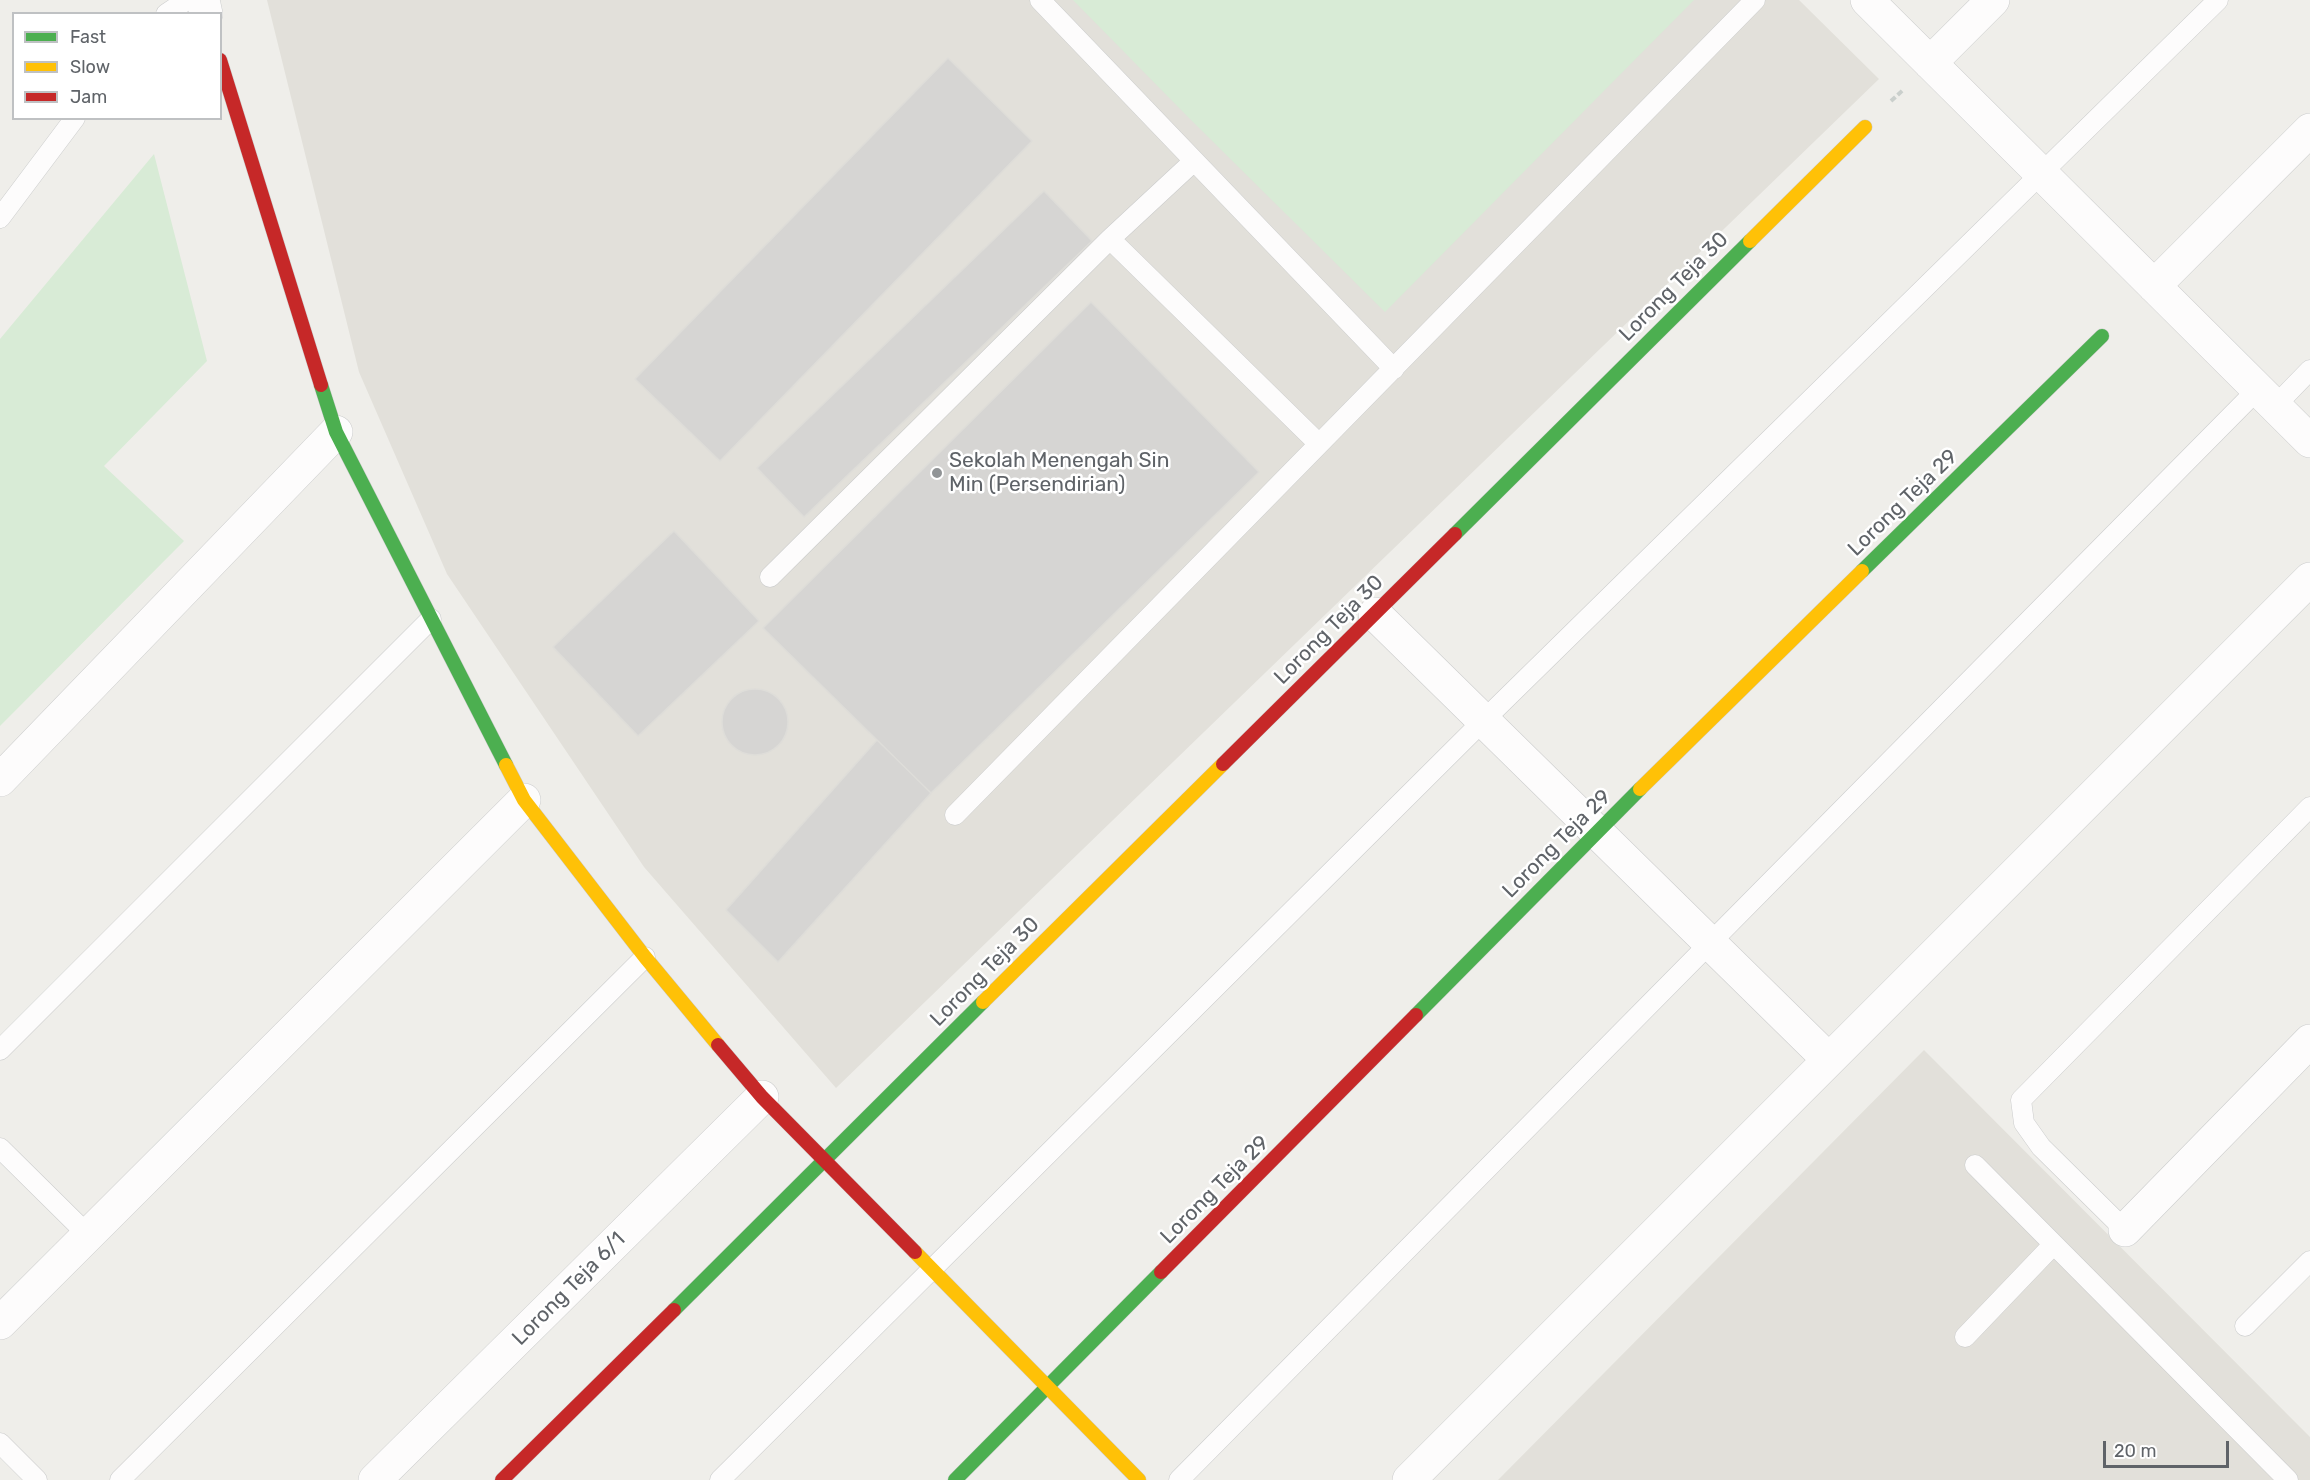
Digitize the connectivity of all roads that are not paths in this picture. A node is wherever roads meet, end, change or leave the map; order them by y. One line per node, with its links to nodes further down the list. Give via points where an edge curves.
1 (187, 0): 7 (lane)
2 (1040, 0): 13 (lane)
3 (1755, 0): 19 (lane)
4 (1867, 0): 8 (street)
5 (1993, 0): 8 (street)
6 (2218, 0): 14 (lane)
7 (169, 12)
8 (1930, 63): 14 (street)
9 (222, 66): 22 (street)
10 (74, 120): 15 (lane)
11 (1865, 128): 27 (street, Lorong Teja 30)
12 (2310, 130): 17 (street)
13 (1194, 161): 16 (lane); 19 (lane)
14 (2041, 173): 17 (street); 29 (lane)
15 (0, 218)
16 (1110, 239): 24 (lane); 25 (lane)
17 (2154, 286): 21 (street)
18 (2102, 336): 34 (street, Lorong Teja 29)
19 (1394, 369): 24 (lane)
20 (2310, 370): 21 (lane)
21 (2266, 397): 23 (street); 35 (lane)
22 (336, 432): 28 (street); 30 (street)
23 (2310, 441)
24 (1320, 444): 33 (lane)
25 (770, 577)
26 (2310, 579): 39 (street)
27 (1375, 614): 29 (street); 42 (street, Lorong Teja 30)
28 (431, 619): 31 (street); 38 (lane)
29 (1482, 722): 34 (street); 48 (lane)
30 (0, 780)
31 (524, 800): 36 (street); 45 (street)
32 (2310, 807): 44 (lane, via 2021,1100 2024,1123 2041,1147)
33 (955, 815)
34 (1598, 831): 35 (street); 52 (street, Lorong Teja 29)
35 (1710, 942): 39 (street); 61 (lane)
36 (645, 957): 40 (street); 55 (lane)
37 (2310, 1041): 44 (street)
38 (0, 1050)
39 (1828, 1059): 62 (street)
40 (762, 1097): 42 (street); 56 (street, Lorong Teja 6/1)
41 (0, 1149): 45 (lane)
42 (823, 1162): 48 (street); 57 (street, Lorong Teja 30)
43 (1976, 1165): 46 (lane)
44 (2125, 1230)
45 (88, 1235): 49 (street)
46 (2054, 1245): 51 (lane); 63 (lane)
47 (2310, 1262): 50 (lane)
48 (931, 1270): 52 (street); 58 (lane)
49 (0, 1323)
50 (2246, 1326)
51 (1965, 1338)
52 (1048, 1388): 59 (street, Lorong Teja 29); 60 (street)
53 (0, 1443): 54 (lane)
54 (38, 1480)
55 (120, 1480)
56 (375, 1480)
57 (502, 1480)
58 (720, 1480)
59 (955, 1480)
60 (1139, 1480)
61 (1179, 1480)
62 (1409, 1480)
63 (2288, 1480)

